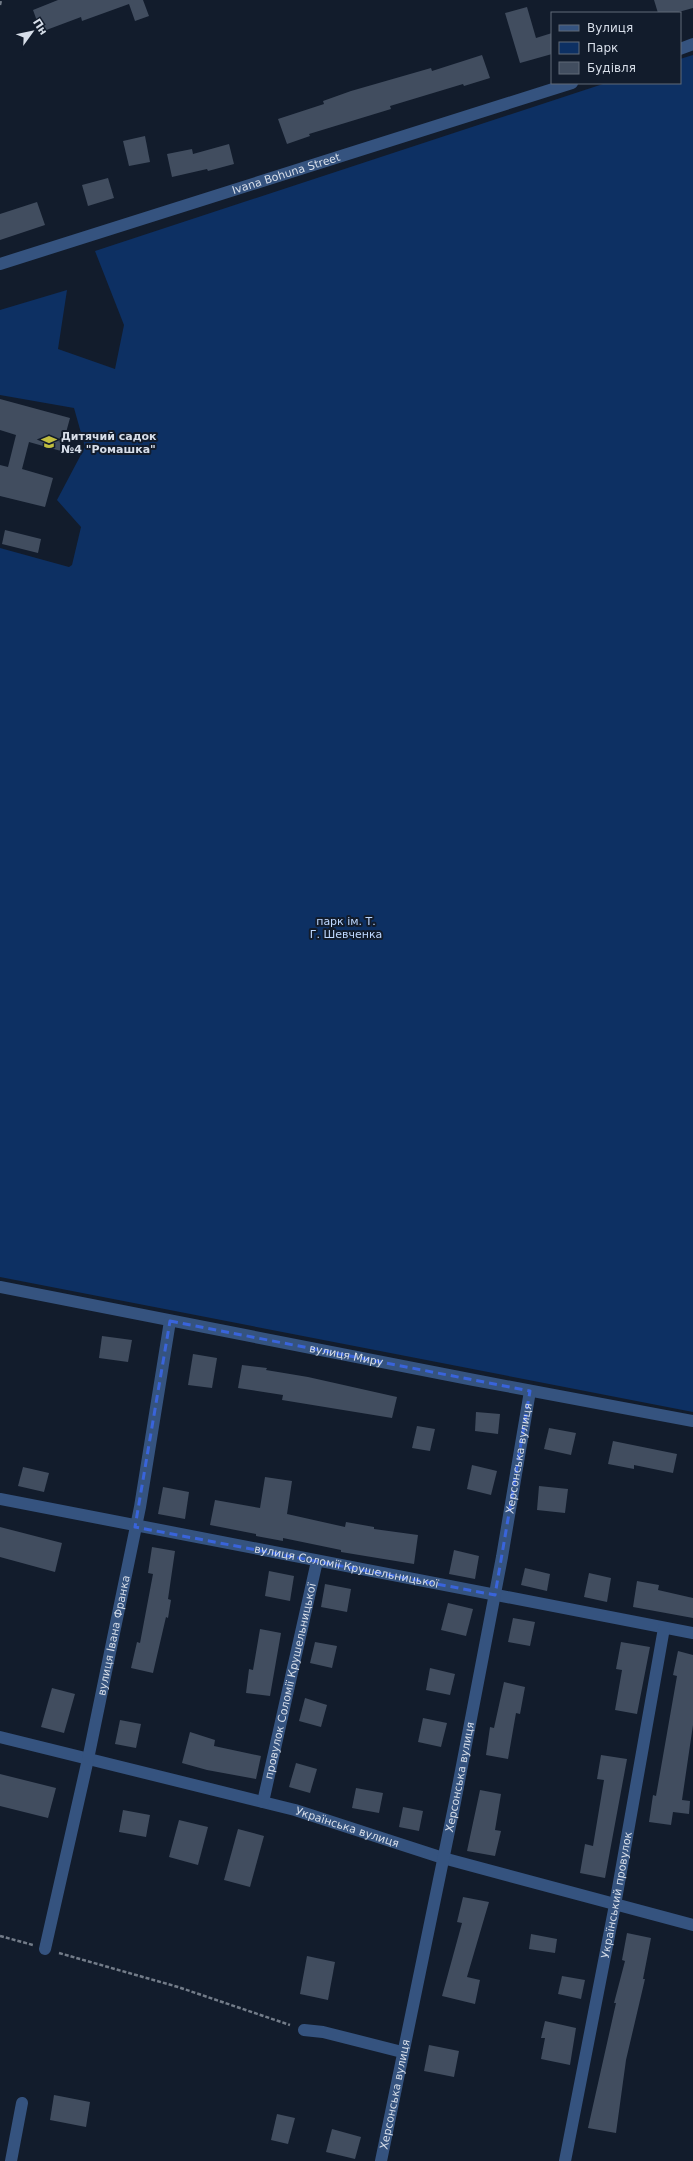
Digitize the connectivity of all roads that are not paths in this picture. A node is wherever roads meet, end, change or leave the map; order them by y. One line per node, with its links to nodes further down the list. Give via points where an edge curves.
1 (693, 44): 2 (street)
2 (681, 49)
3 (569, 84): 4 (street, Ivana Bohuna Street)
4 (0, 264)
5 (0, 1287): 6 (street, вулиця Миру)
6 (170, 1321): 7 (street, вулиця Миру); 10 (street, вулиця Івана Франка)
7 (530, 1391): 8 (street, вулиця Миру); 12 (street, Херсонська вулиця)
8 (693, 1421)
9 (0, 1500): 10 (street, вулиця Соломії Крушельницької)
10 (135, 1526): 11 (street, вулиця Соломії Крушельницької); 16 (street, вулиця Івана Франка)
11 (317, 1561): 12 (street, вулиця Соломії Крушельницької); 17 (street, провулок Соломії Крушельницької)
12 (495, 1595): 13 (street, вулиця Соломії Крушельницької); 18 (street, Херсонська вулиця)
13 (664, 1628): 14 (street, вулиця Соломії Крушельницької); 19 (street, Український провулок)
14 (693, 1634)
15 (0, 1738): 16 (street, Українська вулиця)
16 (88, 1759): 17 (street, Українська вулиця); 21 (street, вулиця Івана Франка)
17 (263, 1802): 18 (street, Українська вулиця)
18 (443, 1858): 19 (street, Українська вулиця); 23 (street, Херсонська вулиця)
19 (615, 1904): 20 (street, Українська вулиця); 27 (street, Український провулок)
20 (693, 1925)
21 (45, 1949)
22 (304, 2030): 23 (street, via 323,2032)
23 (402, 2052): 26 (street, Херсонська вулиця)
24 (22, 2103): 25 (street)
25 (11, 2161)
26 (381, 2161)
27 (565, 2161)

